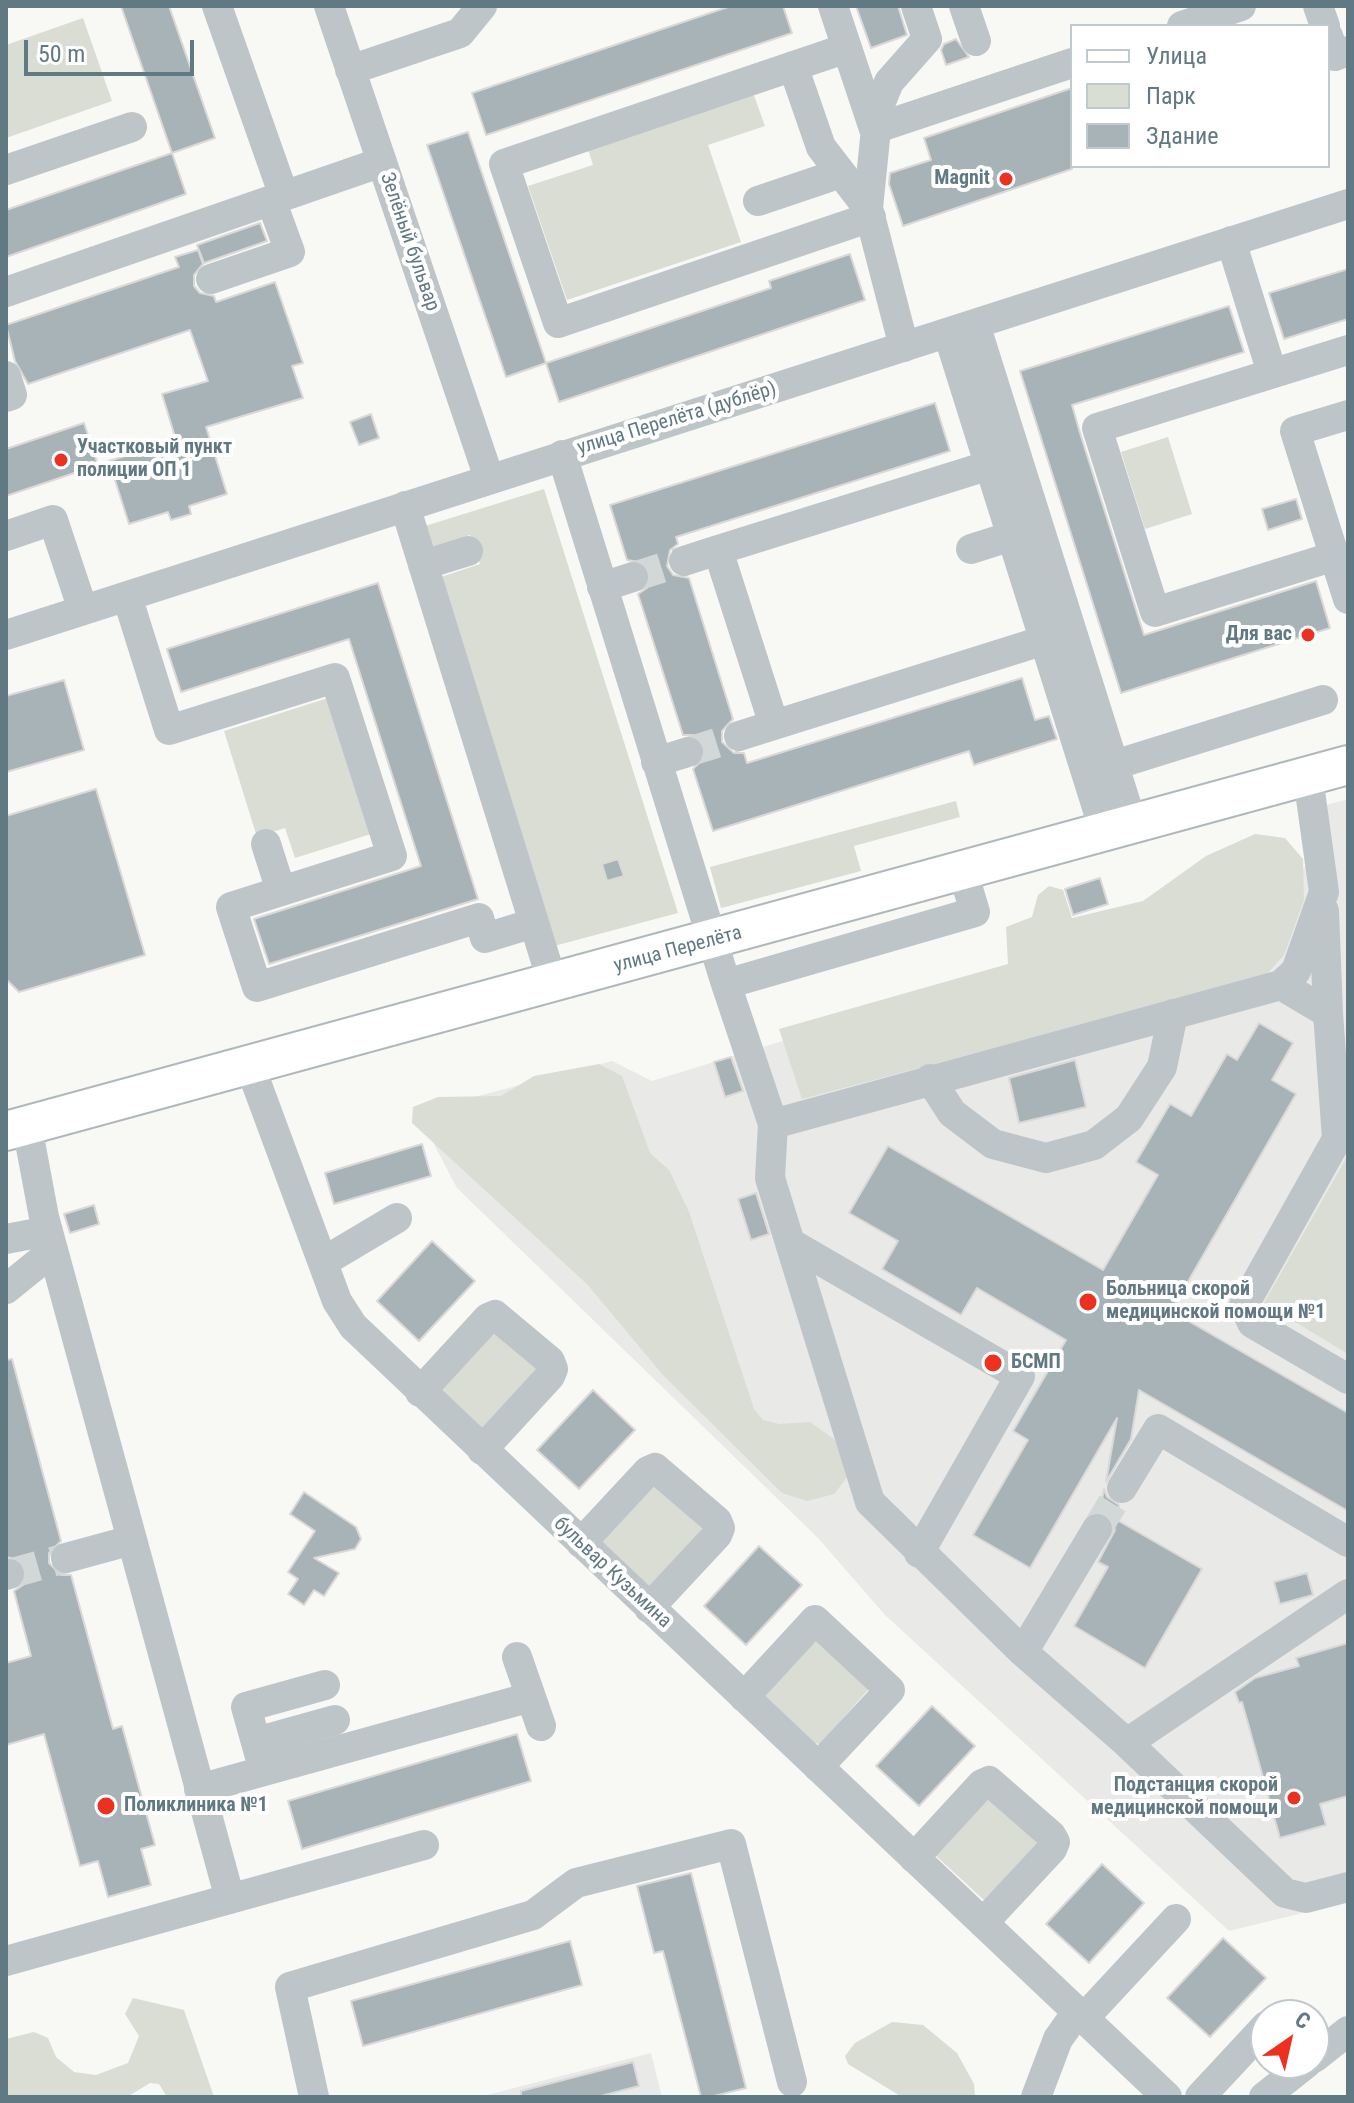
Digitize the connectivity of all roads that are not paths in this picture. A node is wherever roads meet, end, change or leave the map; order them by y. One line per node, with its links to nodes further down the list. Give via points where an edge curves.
1 (217, 6): 21 (street)
2 (329, 6): 15 (street, Зелёный бульвар)
3 (482, 6): 15 (street, via 460,33)
4 (833, 6): 11 (street)
5 (916, 6): 17 (street, via 927,39 889,82)
6 (964, 6): 9 (street)
7 (1241, 6): 8 (street)
8 (1188, 24)
9 (976, 41)
10 (1330, 42): 12 (street, via 1335,56)
11 (847, 48): 14 (street); 17 (street)
12 (1348, 52)
13 (1070, 64): 17 (street)
14 (793, 66): 20 (street, via 821,147); 24 (street, via 504,164 558,323)
15 (350, 70): 18 (street, Зелёный бульвар)
16 (132, 127): 19 (street)
17 (874, 129): 24 (street)
18 (382, 162): 21 (street); 37 (street, Зелёный бульвар)
19 (6, 170)
20 (841, 173): 22 (street); 24 (street)
21 (278, 198): 26 (street, via 290,252); 27 (street)
22 (758, 201)
23 (1348, 204): 25 (street, улица Перелёта (дублёр))
24 (869, 213): 29 (street)
25 (1231, 241): 28 (street, улица Перелёта (дублёр)); 31 (street)
26 (211, 279)
27 (6, 292)
28 (962, 328): 29 (street, улица Перелёта (дублёр)); 36 (street); 59 (street)
29 (904, 347): 35 (street, улица Перелёта (дублёр))
30 (1348, 350): 31 (street)
31 (1272, 373): 44 (street, via 1097,428 1155,612)
32 (6, 376): 33 (street, via 12,395)
33 (6, 397)
34 (1348, 415): 44 (street, via 1295,431)
35 (562, 455): 37 (street, улица Перелёта (дублёр)); 48 (street)
36 (990, 465): 40 (street); 42 (street)
37 (489, 478): 38 (street, улица Перелёта (дублёр))
38 (405, 506): 46 (street); 50 (street, улица Перелёта (дублёр))
39 (6, 536): 51 (street, via 53,520)
40 (1012, 536): 41 (street); 53 (street)
41 (971, 549)
42 (718, 550): 45 (street); 55 (street)
43 (468, 551): 46 (street)
44 (1335, 556): 49 (street)
45 (684, 561)
46 (423, 565): 67 (street)
47 (633, 577): 48 (street)
48 (602, 587): 58 (street)
49 (1347, 590)
50 (127, 596): 51 (street, улица Перелёта (дублёр)); 65 (street, via 169,730 335,678 392,856)
51 (83, 610): 52 (street, улица Перелёта (дублёр))
52 (6, 635)
53 (1045, 640): 55 (street); 62 (street)
54 (1323, 700): 59 (street)
55 (774, 725): 56 (street)
56 (739, 736)
57 (688, 752): 58 (street)
58 (656, 762): 68 (street)
59 (1114, 765): 62 (street)
60 (1348, 765): 61 (main road, улица Перелёта)
61 (1308, 777): 62 (main road, улица Перелёта); 66 (street)
62 (1119, 829): 64 (main road, улица Перелёта)
63 (266, 844): 65 (street)
64 (963, 872): 68 (main road, улица Перелёта); 70 (street, via 975,912)
65 (281, 891): 67 (street, via 231,907 257,987 479,918 485,938)
66 (1324, 892): 71 (street, via 1296,971); 72 (street)
67 (534, 923): 69 (street)
68 (711, 942): 69 (main road, улица Перелёта); 70 (street)
69 (553, 984): 74 (main road, улица Перелёта)
70 (726, 984): 76 (street)
71 (1281, 985): 72 (street); 73 (street)
72 (1328, 1013): 84 (street, via 1337,1139 1244,1305 1252,1323)
73 (1173, 1014): 75 (street); 75 (street, via 1162,1067 1129,1118 1094,1145 1046,1158 993,1144 952,1113)
74 (250, 1066): 77 (main road, улица Перелёта); 82 (street, бульвар Кузьмина)
75 (930, 1079): 76 (street)
76 (773, 1124): 81 (street, via 770,1178)
77 (16, 1129): 80 (street)
78 (397, 1218): 82 (street)
79 (6, 1239): 80 (street)
80 (51, 1241): 83 (street); 89 (street)
81 (792, 1244): 92 (street, via 870,1502); 92 (street, via 1020,1376)
82 (323, 1262): 85 (street, бульвар Кузьмина, via 353,1326)
83 (6, 1289)
84 (1348, 1379)
85 (420, 1392): 86 (street, бульвар Кузьмина); 86 (street, via 488,1318 503,1317 553,1369)
86 (482, 1450): 91 (street, бульвар Кузьмина)
87 (1122, 1488): 90 (street, via 1158,1429)
88 (1097, 1529): 96 (street)
89 (132, 1540): 93 (street); 107 (street)
90 (1348, 1542)
91 (581, 1543): 95 (street, бульвар Кузьмина); 95 (street, via 655,1468 717,1521 717,1535)
92 (919, 1553): 96 (street)
93 (66, 1558)
94 (1348, 1594): 104 (street)
95 (649, 1608): 100 (street, бульвар Кузьмина)
96 (1023, 1652): 104 (street)
97 (517, 1657): 99 (street)
98 (325, 1685): 103 (street, via 246,1707)
99 (531, 1697): 102 (street); 106 (street)
100 (744, 1697): 105 (street, бульвар Кузьмина); 105 (street, via 815,1620 893,1686)
101 (335, 1720): 103 (street)
102 (541, 1726)
103 (256, 1742): 106 (street)
104 (1127, 1743): 110 (street, via 1285,1893 1306,1898)
105 (818, 1767): 109 (street, бульвар Кузьмина)
106 (264, 1771): 107 (street)
107 (199, 1789): 111 (street)
108 (424, 1845): 111 (street)
109 (914, 1858): 113 (street, бульвар Кузьмина); 113 (street, via 982,1784 997,1783 1055,1842)
110 (1348, 1887)
111 (230, 1899): 114 (street)
112 (1176, 1919): 116 (street)
113 (983, 1923): 116 (street, бульвар Кузьмина)
114 (6, 1961)
115 (276, 2014): 120 (street, via 285,2047)
116 (1080, 2015): 124 (street, via 1058,2039); 125 (street, бульвар Кузьмина)
117 (1348, 2031): 119 (street)
118 (1250, 2044): 126 (street)
119 (1330, 2045)
120 (307, 2067): 122 (street, via 290,1987 533,1915 576,1883 731,1844); 123 (street)
121 (1287, 2079): 127 (street)
122 (792, 2082)
123 (314, 2097)
124 (1036, 2097)
125 (1167, 2097)
126 (1200, 2097)
127 (1264, 2097)

